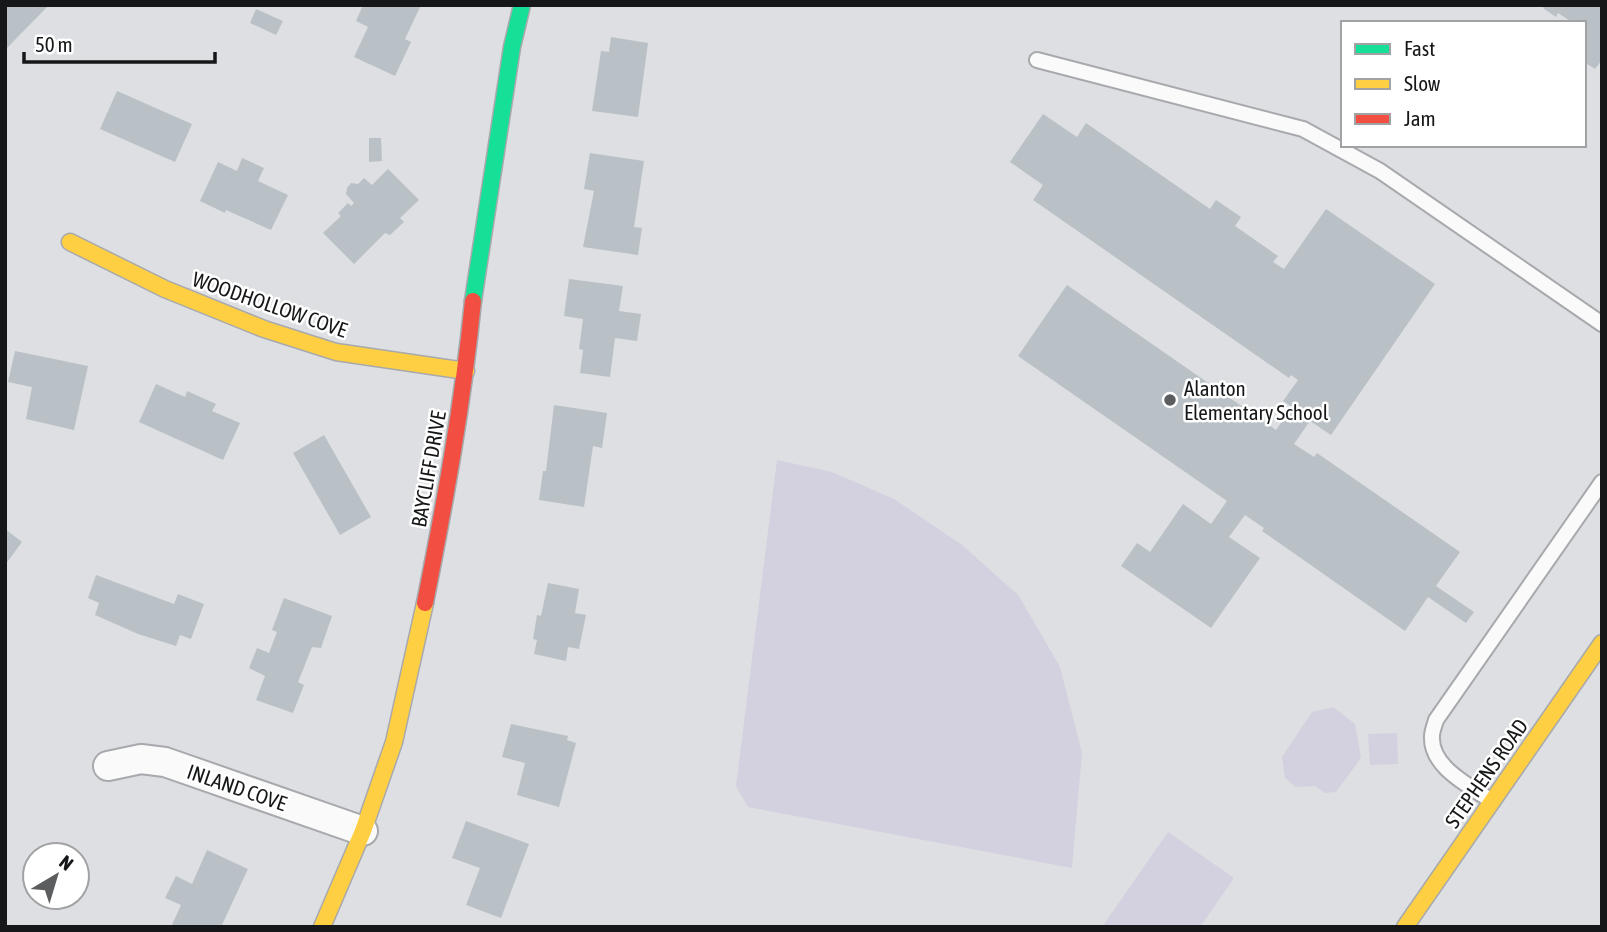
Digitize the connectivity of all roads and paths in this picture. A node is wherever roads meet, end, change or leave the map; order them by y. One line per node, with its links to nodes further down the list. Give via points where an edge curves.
1 (522, 5): 5 (street, BAYCLIFF DRIVE, via 476,274)
2 (1037, 60): 4 (lane, via 1303,129 1380,171)
3 (70, 242): 5 (street, WOODHOLLOW COVE, via 165,289 264,329 337,352)
4 (1602, 324)
5 (466, 371): 10 (street, BAYCLIFF DRIVE, via 417,643 394,742)
6 (1602, 482): 9 (lane, via 1436,720 1432,736 1435,755)
7 (1602, 643): 9 (street, STEPHENS ROAD)
8 (108, 766): 10 (street, INLAND COVE, via 141,759 165,762)
9 (1492, 802): 12 (street, STEPHENS ROAD)
10 (363, 831): 11 (street, BAYCLIFF DRIVE)
11 (322, 927)
12 (1405, 927)

